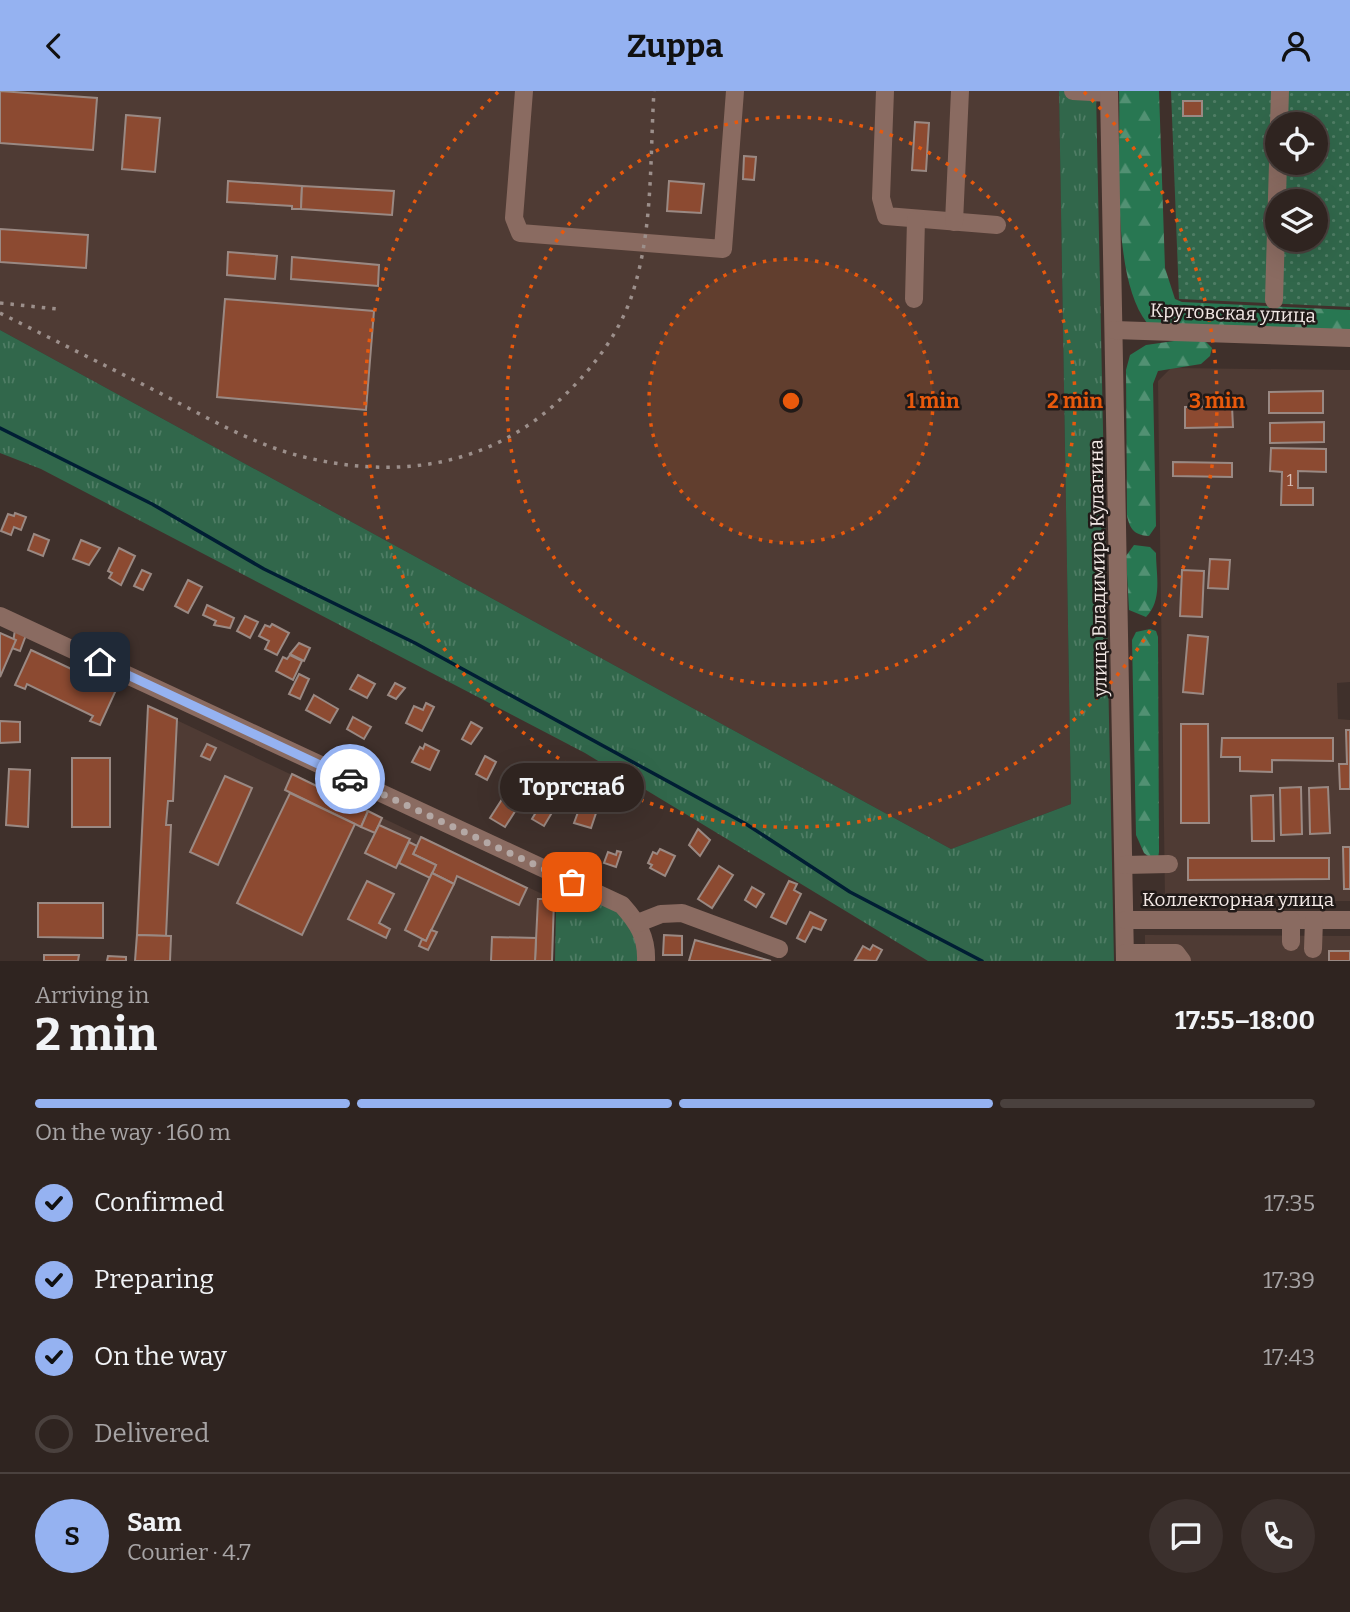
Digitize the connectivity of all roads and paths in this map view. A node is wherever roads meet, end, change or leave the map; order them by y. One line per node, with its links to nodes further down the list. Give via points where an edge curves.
1 (524, 91): 2 (street, via 514,218 520,233 723,249)
2 (735, 91)
3 (885, 91): 10 (street, via 882,208 886,216)
4 (960, 91): 11 (street)
5 (1073, 91): 7 (street)
6 (1280, 91): 8 (street)
7 (1109, 92): 15 (street, улица Владимира Кулагина)
8 (1279, 112)
9 (1278, 175): 14 (street)
10 (916, 220): 11 (street); 13 (street)
11 (954, 222): 12 (street)
12 (997, 225)
13 (914, 299)
14 (1274, 300)
15 (1114, 330): 16 (street, Крутовская улица); 19 (street, улица Владимира Кулагина)
16 (1350, 338)
17 (0, 616): 24 (street, via 622,905)
18 (1169, 864): 19 (street)
19 (1124, 865): 20 (street, улица Владимира Кулагина)
20 (1125, 920): 21 (street, Коллекторная улица); 28 (street, улица Владимира Кулагина)
21 (1292, 920): 22 (street, Коллекторная улица); 25 (street)
22 (1314, 920): 23 (street, Коллекторная улица); 27 (street)
23 (1350, 920)
24 (638, 923): 26 (street, via 661,914 682,913); 29 (street)
25 (1292, 941)
26 (779, 949)
27 (1314, 949)
28 (1125, 957): 30 (street, via 1176,953)
29 (646, 961)
30 (1182, 961)

